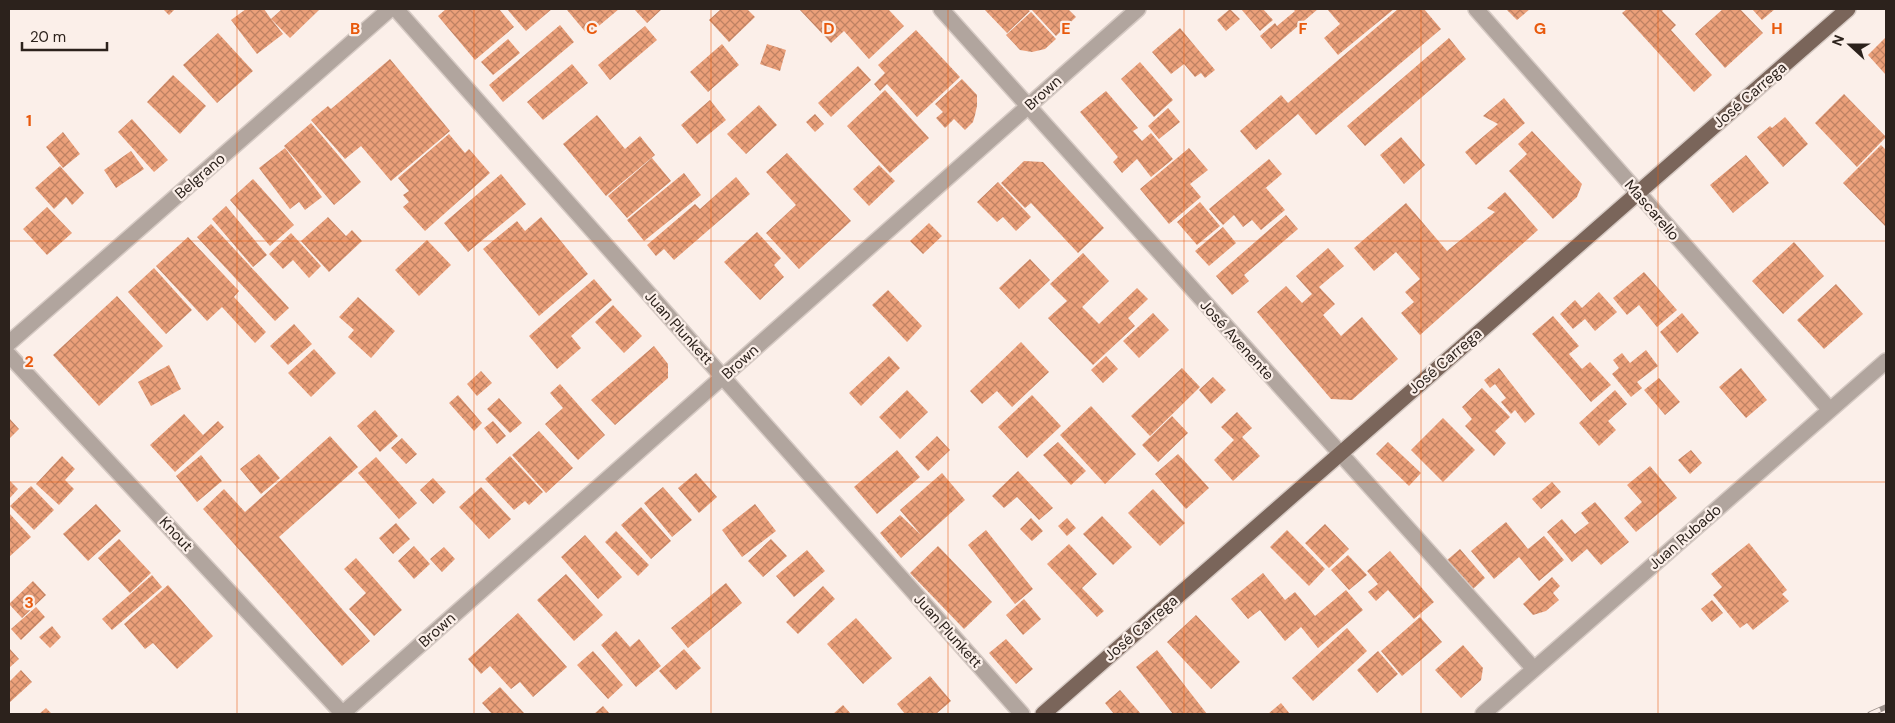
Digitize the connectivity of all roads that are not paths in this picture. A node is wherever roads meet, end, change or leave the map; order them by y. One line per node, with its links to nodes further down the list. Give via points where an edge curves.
1 (390, 9): 9 (street, Belgrano)
2 (396, 9): 12 (street, Juan Plunkett)
3 (941, 9): 7 (street, José Avenente)
4 (1138, 9): 7 (street, Brown)
5 (1476, 9): 8 (street, Mascarello)
6 (1848, 9): 8 (main road, José Carrega)
7 (1028, 106): 12 (street, Brown); 14 (street, José Avenente)
8 (1638, 193): 13 (street, Mascarello); 14 (main road, José Carrega)
9 (9, 344)
10 (9, 354): 16 (street, Knout)
11 (1886, 361): 13 (street, Juan Rubado)
12 (723, 377): 16 (street, Brown); 17 (street, Juan Plunkett)
13 (1830, 410): 15 (street, Juan Rubado)
14 (1340, 454): 15 (street, José Avenente); 18 (main road, José Carrega)
15 (1534, 669): 19 (street, Juan Rubado)
16 (343, 714)
17 (1022, 714)
18 (1043, 714)
19 (1483, 714)

